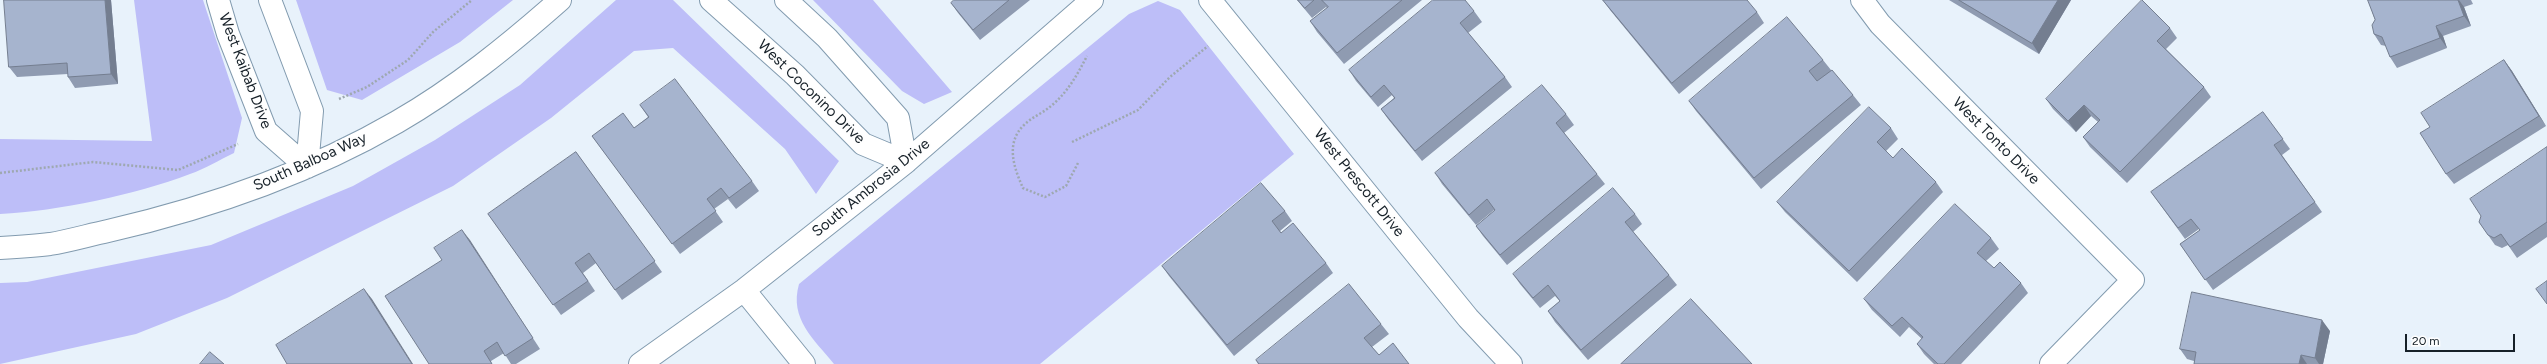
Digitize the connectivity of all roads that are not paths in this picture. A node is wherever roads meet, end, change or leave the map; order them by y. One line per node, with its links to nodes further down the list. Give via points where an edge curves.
1 (218, 0): 10 (street, West Kaibab Drive, via 228,34 266,131)
2 (270, 0): 10 (street, via 312,111)
3 (560, 0): 10 (street, South Balboa Way, via 474,72 397,122)
4 (711, 0): 9 (street, West Coconino Drive, via 795,75 863,144)
5 (786, 0): 9 (street, via 827,38 898,118)
6 (1092, 0): 9 (street, South Ambrosia Drive)
7 (1210, 0): 15 (street, West Prescott Drive, via 1468,318)
8 (1862, 0): 16 (street, West Tonto Drive, via 1880,24 2132,280)
9 (906, 162): 12 (street, South Ambrosia Drive)
10 (307, 167): 11 (street, South Balboa Way, via 194,208 130,226 51,244)
11 (0, 248)
12 (744, 290): 13 (street, South Ambrosia Drive); 14 (street)
13 (640, 364)
14 (804, 364)
15 (1511, 364)
16 (2051, 364)

